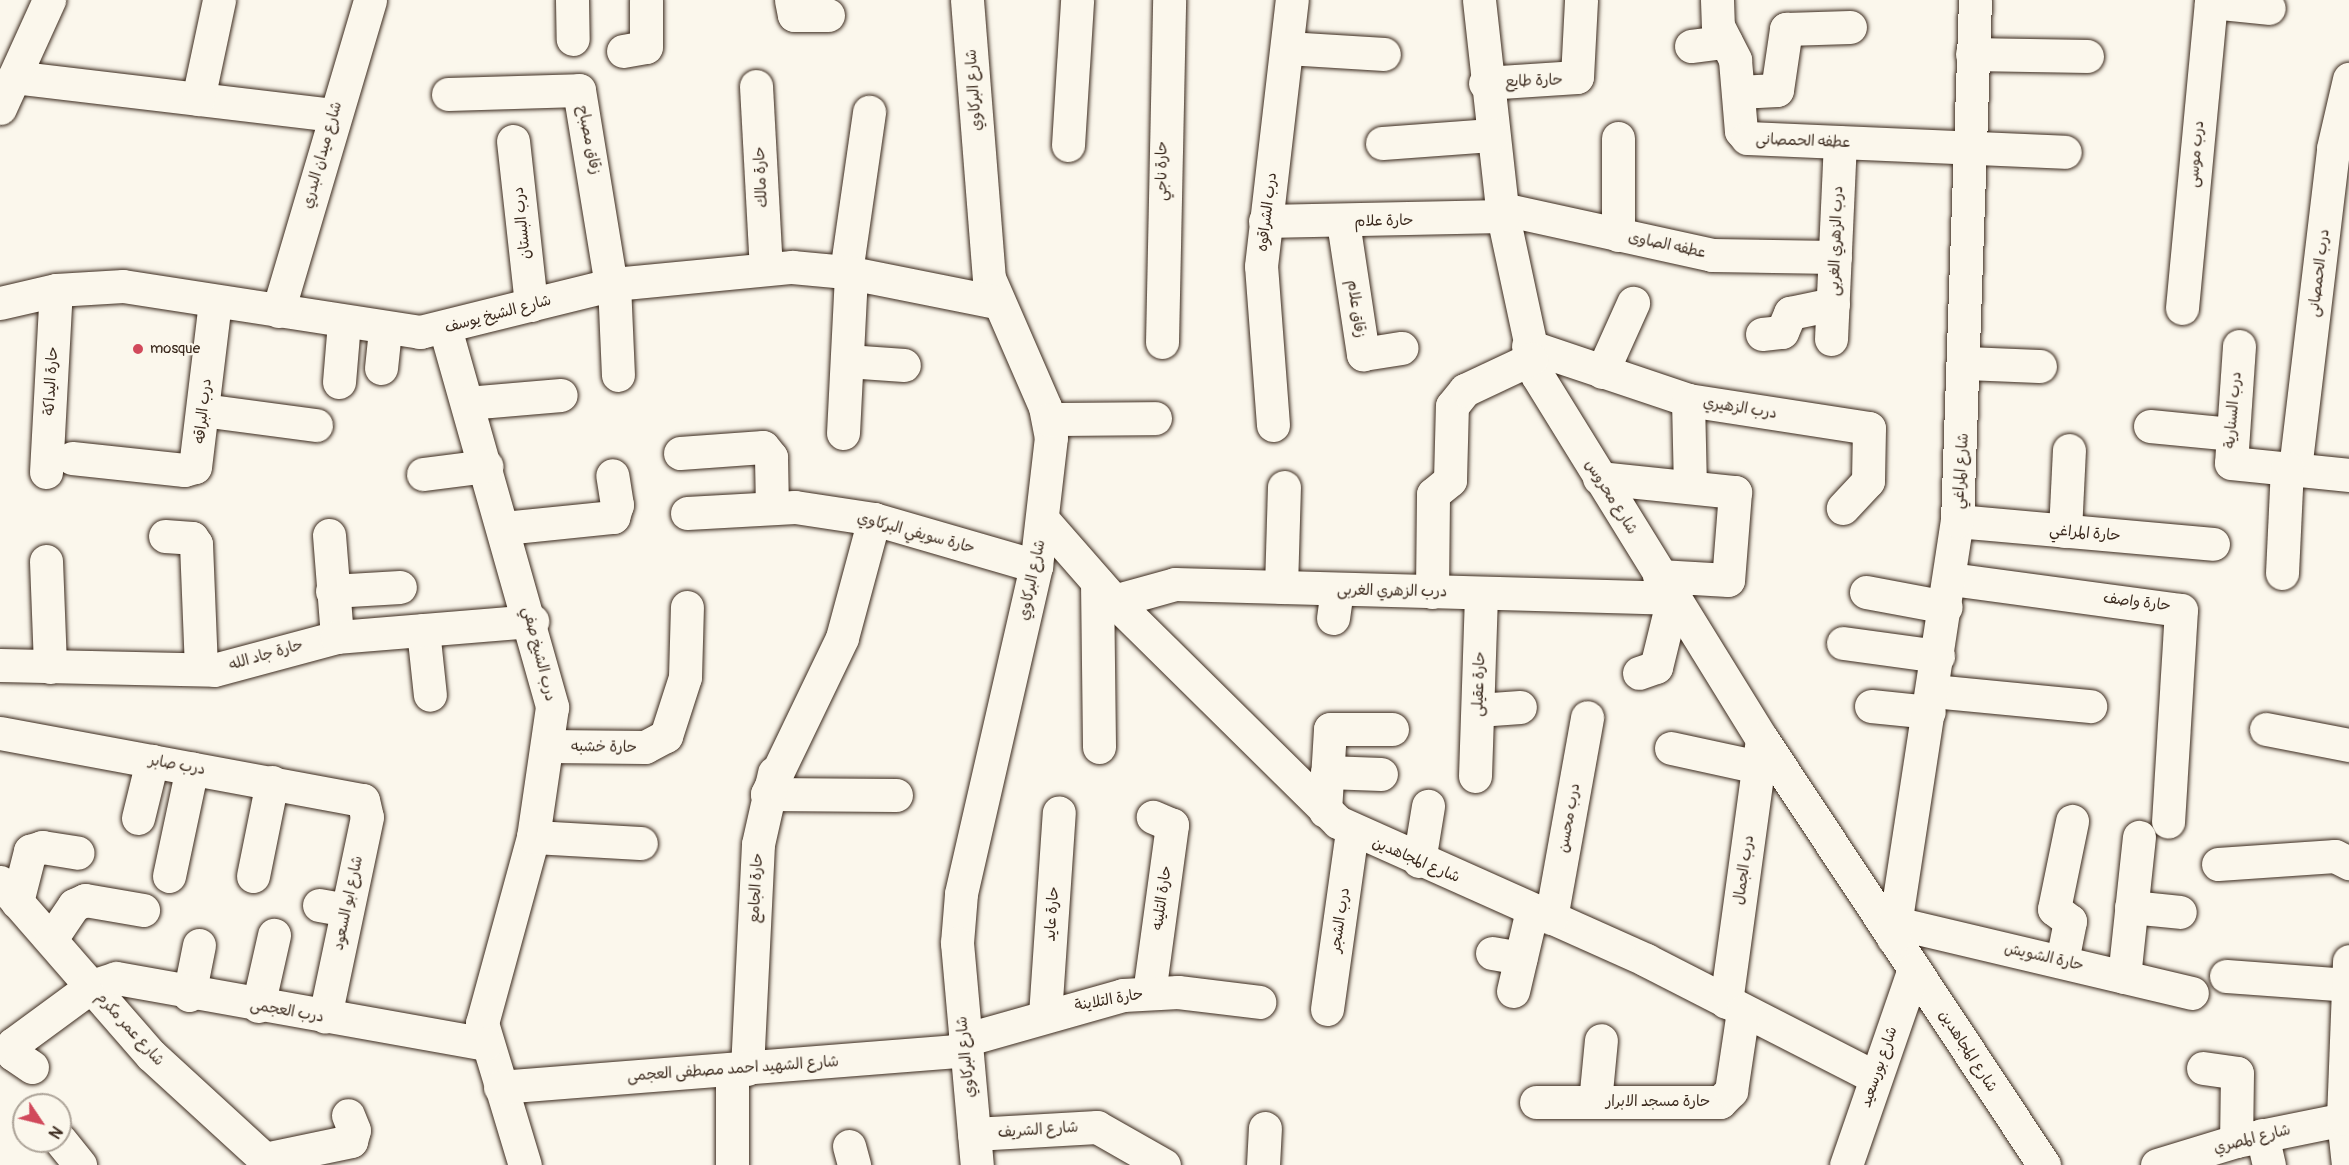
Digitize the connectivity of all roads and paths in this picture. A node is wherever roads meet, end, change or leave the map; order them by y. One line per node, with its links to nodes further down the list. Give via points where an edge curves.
1 (48, 0): 27 (street)
2 (219, 0): 33 (street)
3 (370, 0): 36 (street, شارع ميدان البدري)
4 (572, 0): 19 (street)
5 (646, 0): 23 (street, via 646,47)
6 (791, 0): 17 (street, via 794,15)
7 (967, 0): 57 (street, شارع البركاوي, via 988,271)
8 (1077, 0): 43 (street)
9 (1169, 0): 69 (street, حارة ناجي)
10 (1293, 0): 22 (street, درب الشراقوه)
11 (1479, 0): 29 (street, شارع محروس)
12 (1581, 0): 29 (street, حارة طايع, via 1577,77)
13 (1716, 0): 20 (street, عطفه الحمصانى)
14 (1975, 0): 25 (street, شارع المراغي)
15 (2211, 1): 16 (street); 62 (street, درب موسى)
16 (2270, 8)
17 (828, 15)
18 (1850, 27): 31 (street, via 1786,29 1777,90)
19 (573, 39)
20 (1726, 42): 21 (street); 31 (street, عطفه الحمصانى, via 1735,60)
21 (1691, 46)
22 (1287, 48): 24 (street); 47 (street, درب الشراقوه)
23 (623, 51)
24 (1384, 54)
25 (1972, 54): 26 (street); 44 (street, شارع المراغي)
26 (2087, 56)
27 (14, 77): 33 (street); 34 (street)
28 (2349, 79): 39 (street, درب الحمصانى)
29 (1485, 82): 37 (street, شارع محروس)
30 (756, 86): 52 (street, حارة مالك)
31 (1738, 92): 41 (street, عطفه الحمصانى, via 1747,138)
32 (448, 94): 54 (street, زقاق مصباح, via 579,90)
33 (198, 99): 36 (street)
34 (0, 108)
35 (869, 112): 53 (street)
36 (333, 115): 63 (street, شارع ميدان البدري)
37 (1492, 135): 42 (street); 46 (street, شارع محروس)
38 (1618, 138): 49 (street)
39 (2342, 140): 51 (street, درب الحمصانى)
40 (513, 141): 61 (street, درب البستان)
41 (1840, 142): 44 (street, عطفه الحمصانى); 50 (street, درب الزهري الغربى)
42 (1382, 143)
43 (1068, 145)
44 (1968, 146): 45 (street, عطفه الحمصانى); 74 (street, شارع المراغي)
45 (2065, 152)
46 (1503, 213): 48 (street, حارة علام); 49 (street, عطفه الصاوى); 72 (street, شارع محروس)
47 (1265, 221): 48 (street, حارة علام); 88 (street, درب الشراقوه, via 1261,319)
48 (1343, 222): 71 (street, زقاق علام, via 1363,354)
49 (1618, 235): 50 (street, عطفه الصاوى, via 1712,255)
50 (1835, 257): 60 (street, درب الزهري الغربى)
51 (2335, 257): 96 (street, درب الحمصانى)
52 (766, 268): 53 (street, شارع الشيخ يوسف); 54 (street, شارع الشيخ يوسف)
53 (848, 272): 57 (street, شارع الشيخ يوسف); 73 (street)
54 (612, 285): 61 (street, شارع الشيخ يوسف); 79 (street)
55 (56, 290): 56 (street, شارع الشيخ يوسف, via 123,286); 58 (street, شارع الشيخ يوسف); 94 (street, حارة اليداكة)
56 (215, 301): 63 (street, شارع الشيخ يوسف); 84 (street, درب البراقه)
57 (996, 302): 86 (street, شارع البركاوي)
58 (0, 303)
59 (1633, 303): 78 (street)
60 (1833, 304): 67 (street, via 1790,313 1782,332); 68 (street, درب الزهري الغربى)
61 (531, 305): 65 (street, شارع الشيخ يوسف)
62 (2182, 308)
63 (278, 311): 64 (street, شارع الشيخ يوسف)
64 (344, 322): 66 (street, شارع الشيخ يوسف); 80 (street)
65 (445, 328): 66 (street, شارع الشيخ يوسف); 83 (street, درب الشيخ صفي)
66 (385, 329): 77 (street)
67 (1762, 334)
68 (1831, 339)
69 (1162, 342)
70 (2239, 346): 91 (street, درب السنارية)
71 (1402, 348)
72 (1529, 352): 78 (street, درب الزهيري); 100 (street, شارع محروس); 122 (street, via 1465,390 1452,406 1450,480 1433,494)
73 (847, 361): 75 (street); 90 (street)
74 (1965, 363): 76 (street); 108 (street, شارع المراغي)
75 (904, 365)
76 (2040, 366)
77 (381, 368)
78 (1602, 372): 82 (street, درب الزهيري)
79 (618, 375)
80 (339, 382)
81 (561, 395): 83 (street)
82 (1688, 400): 101 (street); 104 (street, درب الزهيري, via 1869,428 1868,481)
83 (467, 403): 95 (street, درب الشيخ صفي)
84 (203, 410): 87 (street); 94 (street, درب البراقه, via 199,461 190,470)
85 (1155, 418): 86 (street)
86 (1048, 419): 107 (street, شارع البركاوي)
87 (316, 425)
88 (1273, 425)
89 (2150, 426): 91 (street)
90 (843, 433)
91 (2231, 434): 96 (street, درب السنارية, via 2231,463)
92 (2069, 450): 110 (street)
93 (680, 453): 103 (street, via 763,447 771,457)
94 (59, 465)
95 (486, 466): 97 (street); 109 (street, درب الشيخ صفي)
96 (2291, 469): 99 (street, درب السنارية); 116 (street, درب الحمصانى)
97 (423, 474)
98 (612, 475): 109 (street, via 617,506 613,517)
99 (2349, 475)
100 (1599, 478): 101 (street); 119 (street, شارع محروس)
101 (1690, 485): 119 (street, درب الزهري الغربى, via 1734,492 1730,578)
102 (1284, 487): 118 (street)
103 (772, 507): 105 (street, حارة سويفي البركاوي); 106 (street, حارة سويفي البركاوي)
104 (1844, 508)
105 (687, 513)
106 (874, 519): 115 (street, حارة سويفي البركاوي); 158 (street, via 842,638)
107 (1044, 521): 115 (street, شارع البركاوي); 121 (street, شارع المجاهدين)
108 (1958, 521): 110 (street, حارة المراغي); 125 (street, شارع المراغي)
109 (504, 528): 127 (street, درب الشيخ صفي)
110 (2065, 531): 113 (street, حارة المراغي)
111 (329, 535): 120 (street)
112 (165, 536): 134 (street, via 192,538 196,544)
113 (2213, 544)
114 (46, 561): 133 (street)
115 (1036, 566): 205 (street, شارع البركاوي, via 961,894 957,943)
116 (2282, 573)
117 (400, 587): 120 (street)
118 (1281, 587): 121 (street, درب الزهري الغربى, via 1175,584); 122 (street, درب الزهري الغربى, via 1335,604)
119 (1666, 587): 124 (street, درب الزهري الغربى); 135 (street, via 1656,668); 151 (street, شارع محروس)
120 (332, 591): 129 (street)
121 (1106, 591): 149 (street); 162 (street, شارع المجاهدين)
122 (1432, 592): 124 (street, درب الزهري الغربى)
123 (1866, 592): 125 (street)
124 (1481, 593): 141 (street, حارة عقيلى)
125 (1948, 593): 131 (street, شارع المراغي); 167 (street, حارة واصف, via 2181,610)
126 (687, 607): 148 (street, حارة خشبه, via 686,677 666,736 645,747)
127 (532, 621): 128 (street, حارة جاد الله); 148 (street, درب الشيخ صفي, via 552,707)
128 (423, 630): 129 (street, حارة جاد الله); 136 (street)
129 (337, 637): 134 (street, حارة جاد الله, via 229,668)
130 (1843, 643): 131 (street)
131 (1938, 656): 137 (street, شارع المراغي)
132 (0, 665): 133 (street, حارة جاد الله)
133 (50, 667): 134 (street, حارة جاد الله)
134 (201, 669)
135 (1639, 673)
136 (430, 695)
137 (1931, 702): 138 (street); 139 (street); 183 (street, شارع المراغي)
138 (1871, 706)
139 (2090, 706)
140 (1520, 707): 141 (street)
141 (1478, 710): 156 (street, حارة عقيلى)
142 (801, 714): 158 (street, حارة الجامع)
143 (1587, 717): 182 (street, درب محسن)
144 (1392, 729): 154 (street, via 1330,729)
145 (2266, 729): 147 (street)
146 (0, 733): 152 (street, درب صابر)
147 (2347, 736)
148 (549, 746): 169 (street, درب الشيخ صفي)
149 (1099, 747)
150 (1671, 748): 151 (street)
151 (1760, 753): 183 (street, شارع محروس); 199 (street, درب الجمال)
152 (152, 761): 153 (street, درب صابر); 165 (street)
153 (192, 768): 157 (street, درب صابر); 176 (street)
154 (1327, 772): 155 (street); 162 (street)
155 (1380, 774)
156 (1475, 776)
157 (272, 782): 160 (street, درب صابر); 177 (street)
158 (767, 794): 159 (street); 208 (street, حارة الجامع, via 758,844)
159 (896, 795)
160 (354, 798): 202 (street, شارع ابو السعود, via 368,808 333,908)
161 (1428, 806): 173 (street)
162 (1325, 811): 168 (street, شارع المجاهدين)
163 (1059, 812): 201 (street, حارة عايد)
164 (1153, 817): 194 (street, حارة التلينه, via 1172,825)
165 (138, 818)
166 (2072, 821): 187 (street, via 2054,909 2070,921)
167 (2168, 822)
168 (1352, 831): 173 (street, شارع المجاهدين); 200 (street, درب الشجر)
169 (533, 837): 171 (street); 204 (street, درب الشيخ صفي, via 484,1002)
170 (2139, 837): 179 (street)
171 (641, 843)
172 (78, 853): 178 (street, via 42,847 30,851)
173 (1419, 861): 182 (street, شارع المجاهدين)
174 (2349, 863): 175 (street, via 2335,856)
175 (2218, 864)
176 (169, 876)
177 (253, 876)
178 (9, 892): 185 (street, شارع عمر مكرم)
179 (2132, 908): 181 (street); 191 (street)
180 (142, 909): 185 (street, via 85,900 74,905)
181 (2180, 912)
182 (1541, 914): 193 (street, درب محسن, via 1506,955); 199 (street, شارع المجاهدين)
183 (1894, 930): 187 (street, حارة الشويش); 188 (street, شارع المجاهدين)
184 (274, 935): 198 (street)
185 (51, 939): 192 (street, شارع عمر مكرم)
186 (199, 945): 196 (street)
187 (2062, 961): 191 (street, حارة الشويش)
188 (1914, 969): 209 (street, شارع بورسعيد); 227 (street, شارع المجاهدين)
189 (2348, 973): 190 (street); 214 (street)
190 (2226, 976)
191 (2124, 977): 195 (street, حارة الشويش)
192 (92, 987): 196 (street, درب العجمى, via 103,980 128,979); 206 (street, via 12,1044 14,1054); 219 (street, شارع عمر مكرم, via 151,1055)
193 (1513, 991)
194 (1149, 993): 197 (street, حارة التلاينة); 201 (street, حارة التلاينة, via 1096,1000)
195 (2192, 993)
196 (189, 995): 198 (street, درب العجمى)
197 (1259, 1002)
198 (258, 1006): 202 (street, درب العجمى)
199 (1734, 1007): 209 (street, شارع المجاهدين); 212 (street, حارة مسجد الابرار, via 1731,1091 1720,1102)
200 (1327, 1009)
201 (1045, 1015): 205 (street, حارة التلاينة)
202 (325, 1017): 204 (street, درب العجمى)
203 (1601, 1040): 212 (street)
204 (485, 1044): 210 (street, درب الشيخ صفي)
205 (965, 1045): 208 (street, شارع الشهيد احمد مصطفى العجمى); 216 (street, شارع البركاوي)
206 (32, 1066)
207 (2203, 1068): 217 (street, via 2237,1073)
208 (740, 1070): 210 (street, شارع الشهيد احمد مصطفى العجمى); 223 (street, حارة الجامع)
209 (1875, 1077): 226 (street, شارع بورسعيد)
210 (500, 1087): 220 (street, درب الشيخ صفي)
211 (1536, 1102): 212 (street, حارة مسجد الابرار)
212 (1595, 1102)
213 (348, 1115): 219 (street, via 354,1130 351,1142)
214 (2346, 1119): 217 (street, شارع المصري); 228 (street)
215 (1265, 1128): 225 (street)
216 (975, 1150): 224 (street, شارع الشريف, via 1097,1127)
217 (2238, 1151): 221 (street, شارع المصري)
218 (70, 1153): 222 (street)
219 (268, 1162)
220 (521, 1164)
221 (2162, 1164)
222 (80, 1165)
223 (732, 1165)
224 (1164, 1165)
225 (1263, 1165)
226 (1846, 1165)
227 (2044, 1165)
228 (2348, 1165)

